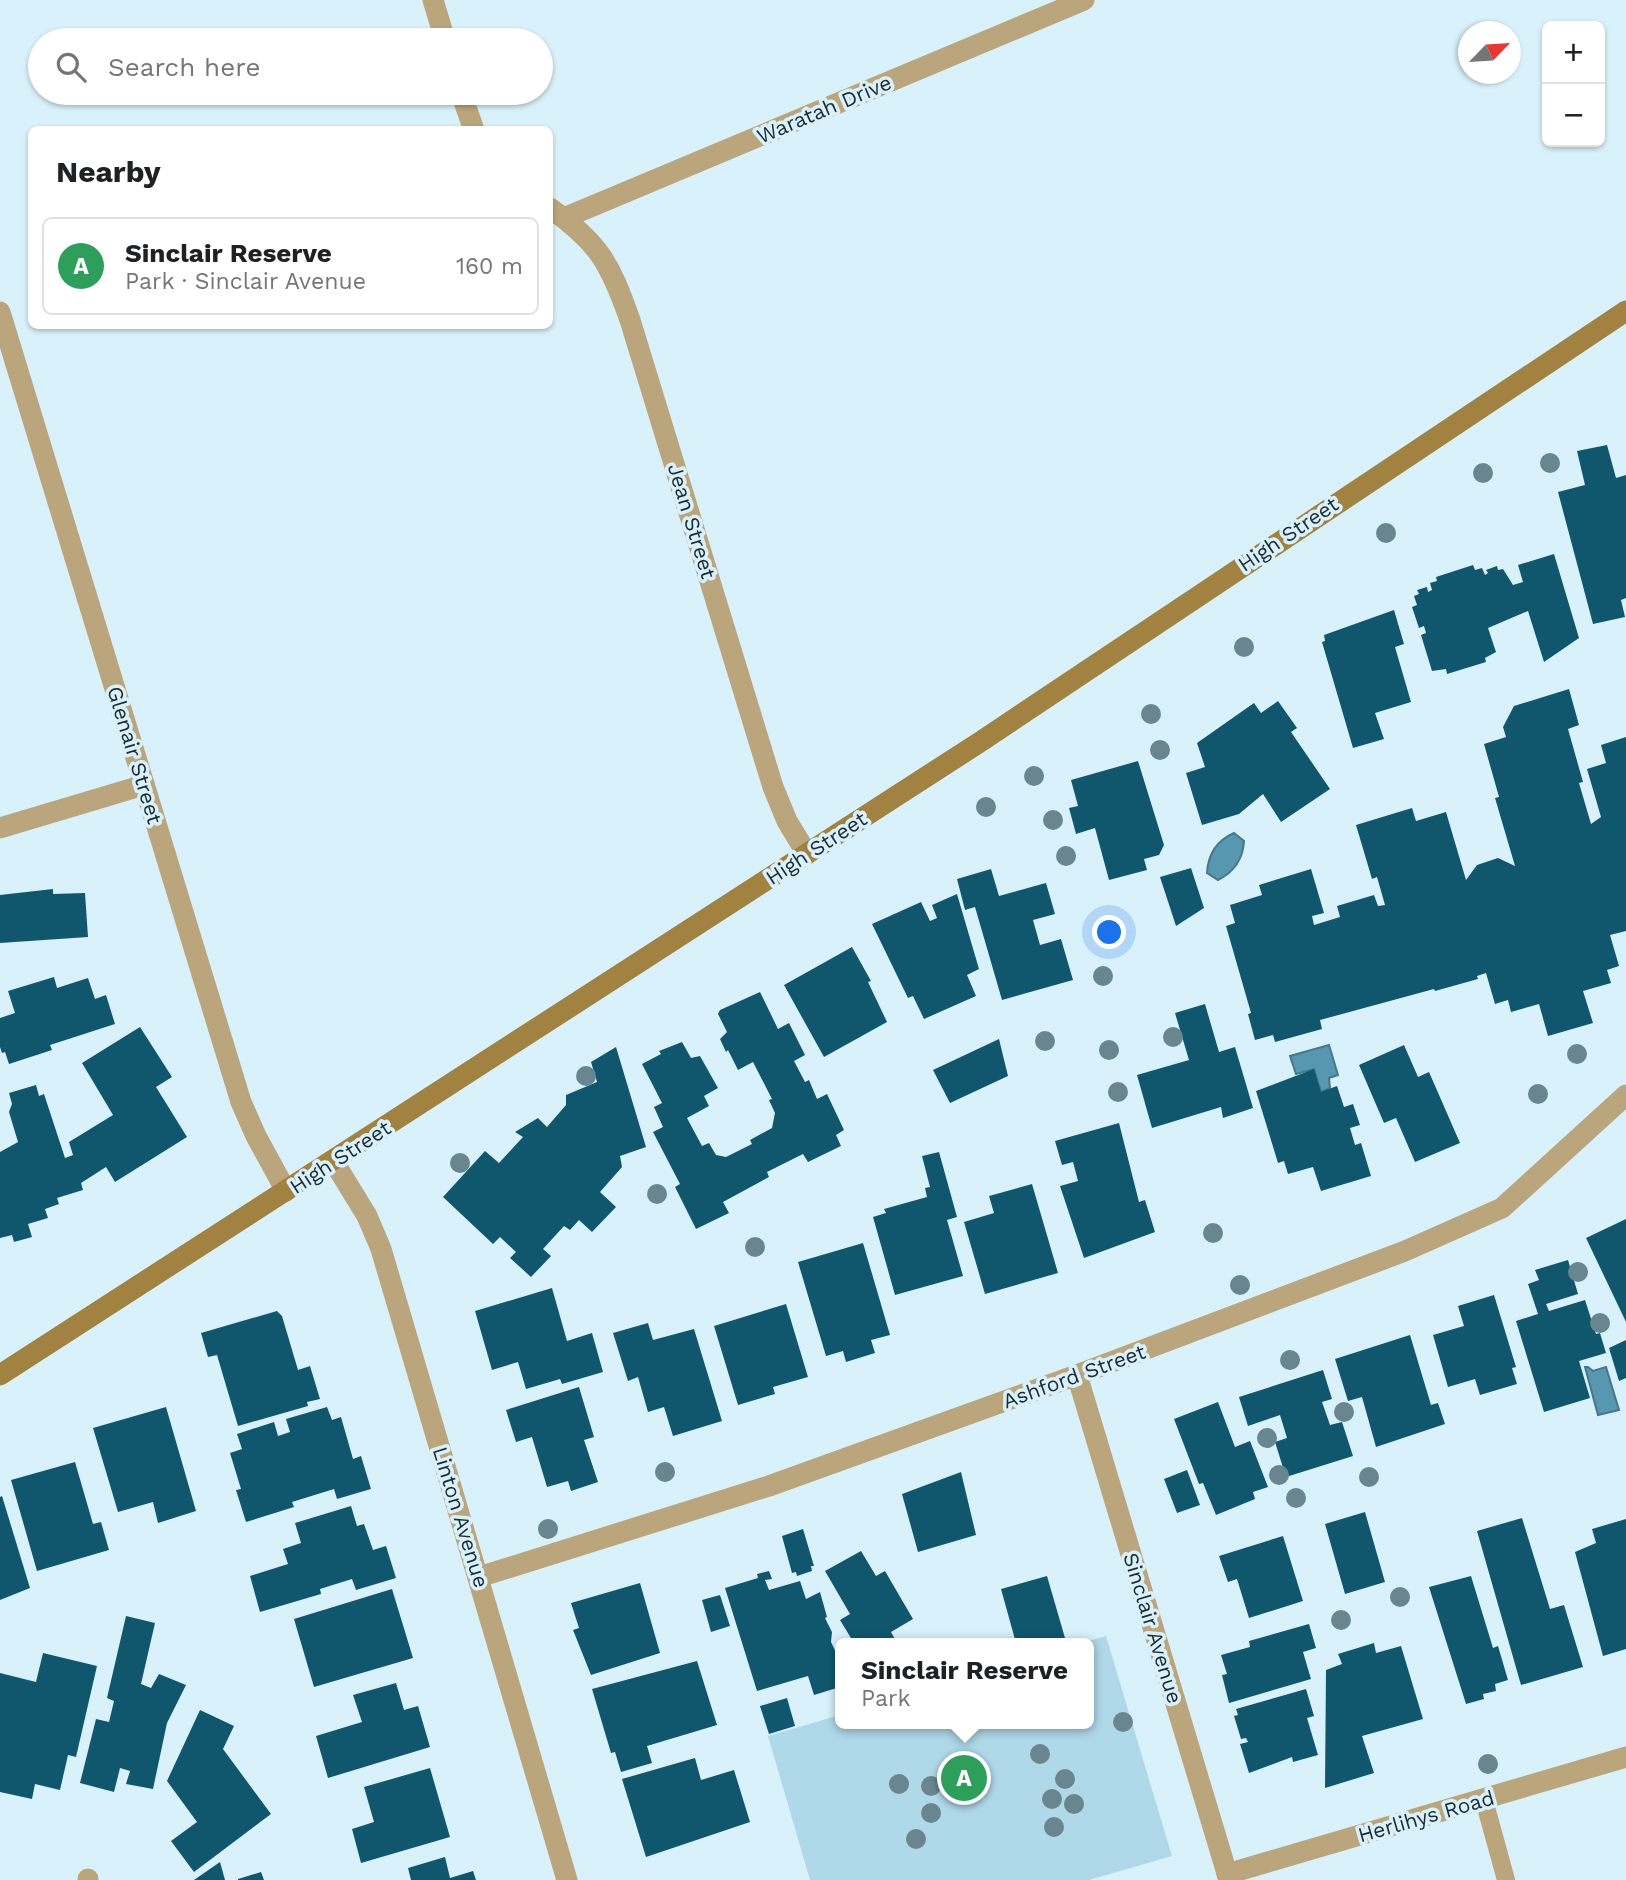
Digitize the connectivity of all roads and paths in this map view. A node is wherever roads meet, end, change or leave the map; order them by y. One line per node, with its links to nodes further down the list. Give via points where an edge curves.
1 (433, 0): 3 (street)
2 (1084, 0): 6 (street, Waratah Drive)
3 (441, 28)
4 (465, 105): 5 (street)
5 (473, 126)
6 (557, 213): 11 (street, Jean Street, via 600,252 616,280 776,795)
7 (1626, 311): 11 (main road, High Street)
8 (0, 312): 9 (street, Glenair Street)
9 (144, 785): 10 (street); 14 (street, Glenair Street, via 241,1102)
10 (0, 828)
11 (807, 854): 13 (main road, High Street)
12 (1626, 1095): 16 (street, Ashford Street, via 1502,1208 1405,1251)
13 (334, 1161): 14 (main road, High Street); 17 (street, Linton Avenue, via 381,1249)
14 (286, 1191): 15 (main road, High Street)
15 (0, 1375)
16 (1077, 1376): 17 (street, Ashford Street, via 769,1486); 20 (street, Sinclair Avenue)
17 (479, 1577): 21 (street, Linton Avenue)
18 (1626, 1757): 19 (street, Herlihys Road)
19 (1483, 1800): 20 (street, Herlihys Road); 22 (lane)
20 (1228, 1877)
21 (567, 1880)
22 (1506, 1880)

